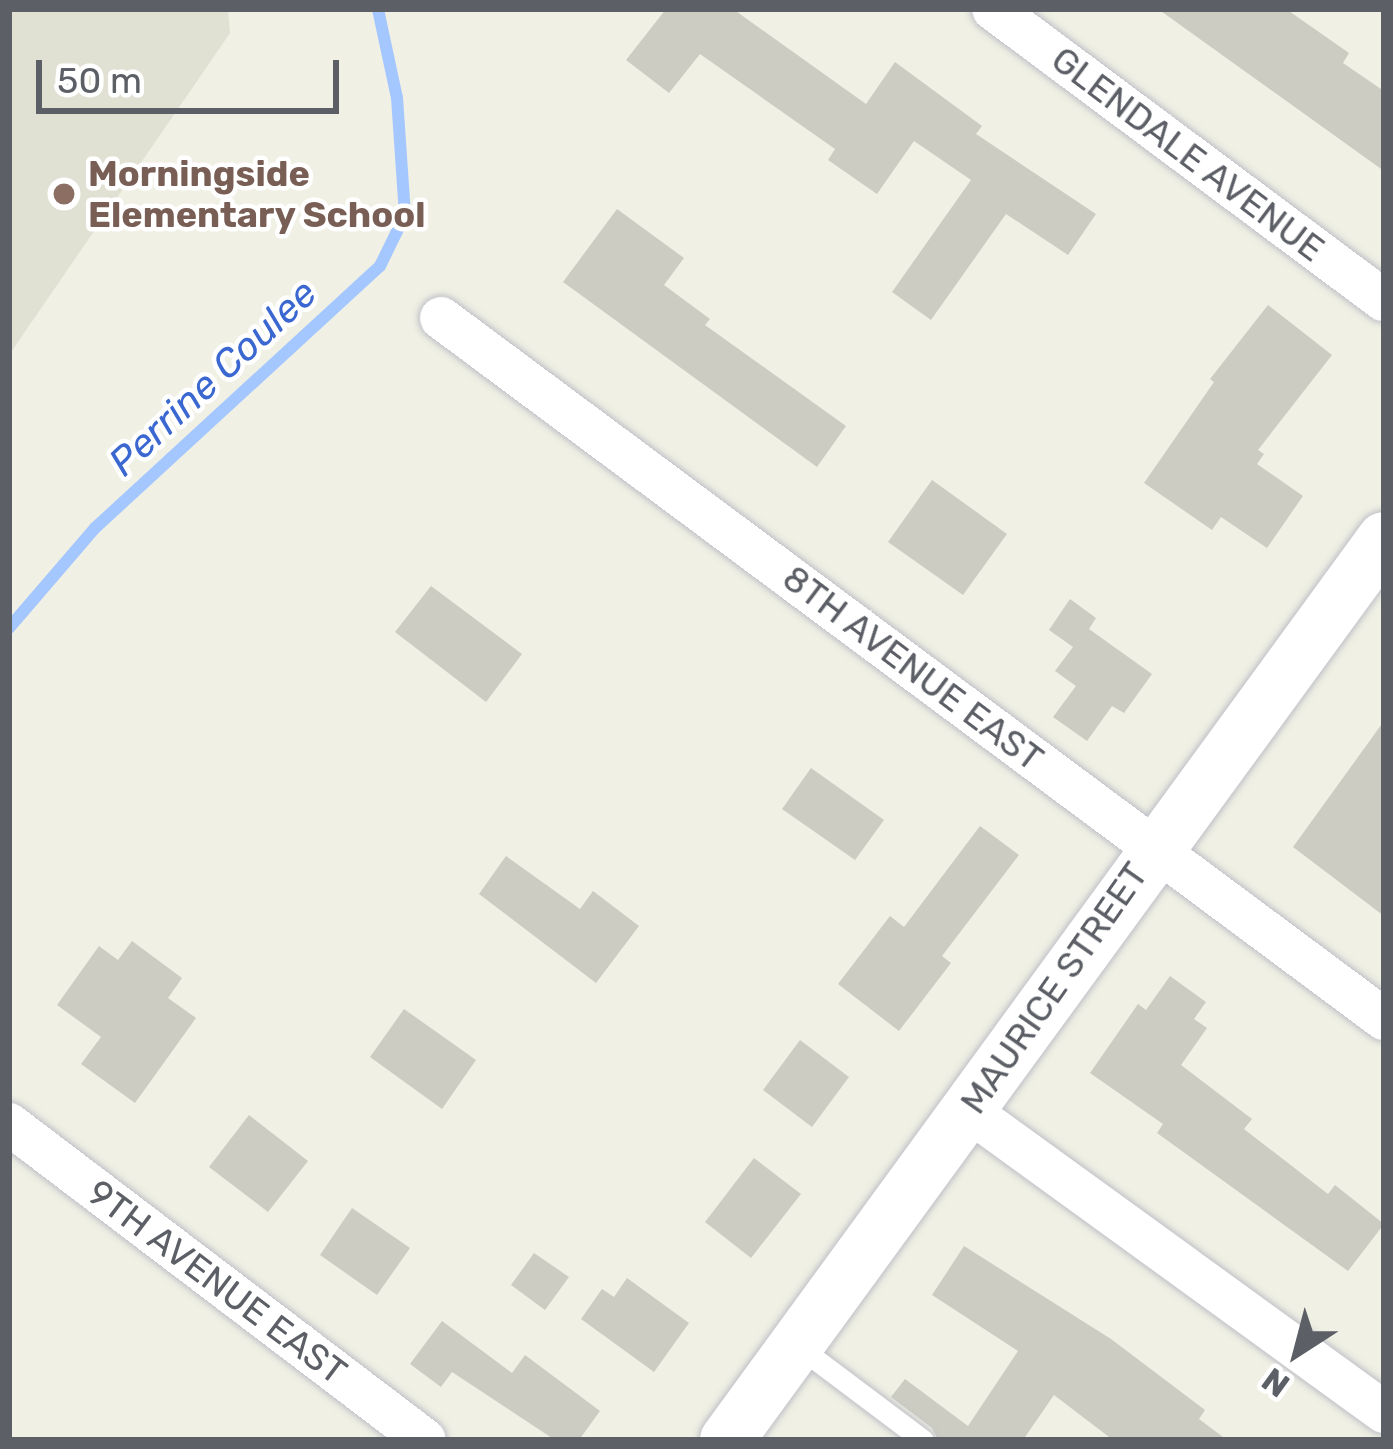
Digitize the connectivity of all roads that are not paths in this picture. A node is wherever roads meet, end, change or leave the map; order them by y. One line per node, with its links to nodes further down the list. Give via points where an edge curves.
1 (993, 9): 2 (street, GLENDALE AVENUE)
2 (1384, 300)
3 (441, 318): 5 (street, 8TH AVENUE EAST)
4 (1384, 539): 5 (street, MAURICE STREET)
5 (1154, 847): 6 (street, 8TH AVENUE EAST); 7 (street, MAURICE STREET)
6 (1384, 1019)
7 (968, 1111): 9 (street, MAURICE STREET); 10 (street)
8 (9, 1124): 11 (street, 9TH AVENUE EAST)
9 (794, 1344): 12 (street, MAURICE STREET); 13 (lane)
10 (1384, 1412)
11 (425, 1440)
12 (728, 1440)
13 (923, 1440)

